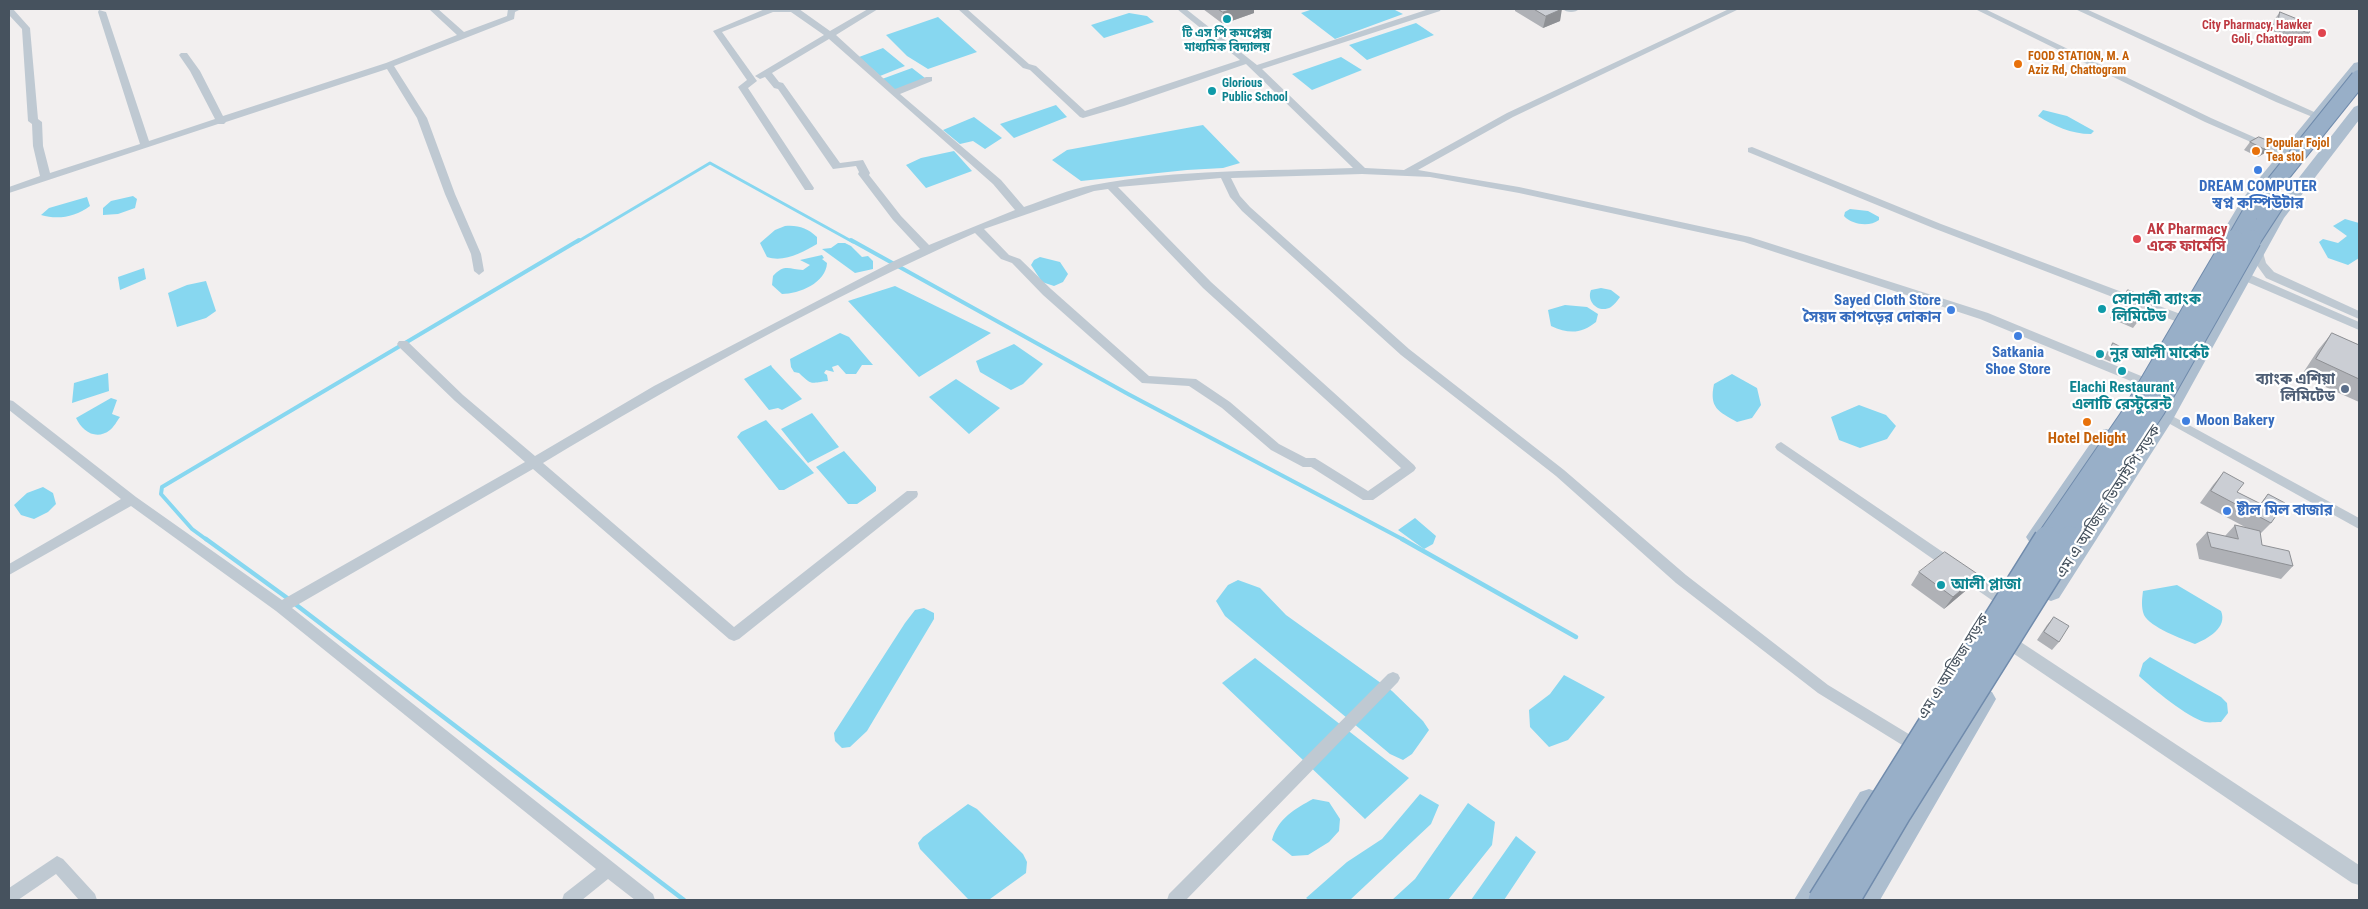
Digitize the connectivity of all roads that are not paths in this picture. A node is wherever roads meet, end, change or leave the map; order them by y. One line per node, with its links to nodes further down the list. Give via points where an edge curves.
1 (433, 9): 18 (street)
2 (517, 9): 18 (street, via 511,11 512,17)
3 (780, 9): 17 (street, via 800,13); 27 (street, via 717,31)
4 (874, 9): 17 (street)
5 (962, 9): 20 (street, via 1083,115)
6 (1181, 9): 20 (street)
7 (1410, 9): 16 (street)
8 (1437, 9): 16 (street)
9 (1568, 9): 10 (street)
10 (1574, 9)
11 (1735, 9): 37 (street, via 1510,115)
12 (1979, 9): 35 (street, via 2208,120)
13 (2079, 9): 31 (street)
14 (9, 10): 39 (street, via 26,28 33,121 37,122 38,146)
15 (102, 12): 33 (street)
16 (1420, 14): 23 (street)
17 (829, 34): 24 (street); 28 (street)
18 (463, 36): 21 (street)
19 (184, 55): 32 (street)
20 (1247, 61): 23 (street)
21 (389, 65): 32 (street); 48 (street, via 422,118 476,254)
22 (2359, 66): 31 (main road, এম এ আজিজ সড়ক)
23 (1256, 68): 36 (street)
24 (766, 72): 27 (street); 46 (street, via 837,167 859,162 863,174)
25 (2359, 78): 77 (highway, bridge, via 2250,214 2129,419 1996,618)
26 (929, 79): 28 (street)
27 (752, 81): 41 (street, via 743,87)
28 (894, 93): 43 (street, via 997,182)
29 (2359, 99): 78 (highway, bridge, via 2264,220 2154,409 1899,812)
30 (2359, 110): 45 (main road, এম এ আজিজ ভিআইপি সড়ক, via 2276,216)
31 (2318, 116): 35 (main road, এম এ আজিজ সড়ক)
32 (221, 122): 33 (street)
33 (145, 145): 39 (street)
34 (1752, 150): 51 (street, via 1937,226)
35 (2288, 154): 47 (main road, এম এ আজিজ সড়ক, via 2249,202)
36 (1362, 171): 37 (street); 38 (street)
37 (1406, 173): 54 (street, via 1430,174 1519,190 1746,239 1984,316)
38 (1225, 175): 40 (street); 68 (street, via 1235,197 1246,209 1405,352 1560,473 1674,572 1823,690)
39 (46, 179): 42 (street)
40 (1110, 185): 43 (street); 44 (street, via 1207,285 1410,468 1368,498 1311,461 1307,464 1276,447 1226,404 1192,382 1146,380 1046,292 1016,261 1005,257)
41 (809, 188)
42 (9, 190)
43 (1022, 211): 44 (street)
44 (977, 228): 46 (street)
45 (2257, 248): 49 (main road, এম এ আজিজ ভিআইপি সড়ক); 50 (street, via 2261,264 2270,274)
46 (926, 249): 58 (street, via 658,389)
47 (2212, 263): 49 (street); 51 (main road, এম এ আজিজ সড়ক)
48 (479, 271)
49 (2243, 276): 52 (street); 56 (main road, এম এ আজিজ ভিআইপি সড়ক)
50 (2359, 315)
51 (2178, 318): 54 (main road, এম এ আজিজ সড়ক)
52 (2359, 326)
53 (403, 344): 58 (street)
54 (2142, 381): 63 (main road, এম এ আজিজ সড়ক)
55 (9, 404): 60 (street)
56 (2165, 416): 61 (street); 66 (main road, এম এ আজিজ ভিআইপি সড়ক)
57 (1781, 447): 63 (street)
58 (534, 463): 59 (street, via 734,634); 64 (street)
59 (912, 494)
60 (131, 500): 62 (street); 64 (street)
61 (2359, 524)
62 (9, 570)
63 (1998, 597): 65 (main road, এম এ আজিজ সড়ক)
64 (281, 607): 69 (street)
65 (1980, 623): 66 (street); 68 (main road, এম এ আজিজ সড়ক)
66 (2016, 646): 70 (street); 79 (main road, এম এ আজিজ ভিআইপি সড়ক)
67 (1393, 678): 75 (street)
68 (1907, 742): 76 (main road, এম এ আজিজ সড়ক)
69 (607, 870): 73 (street); 74 (street)
70 (2359, 876)
71 (9, 897): 72 (street, via 57,864)
72 (89, 900)
73 (570, 900)
74 (647, 900)
75 (1175, 900)
76 (1807, 900)
77 (1821, 900)
78 (1847, 900)
79 (1866, 900)

